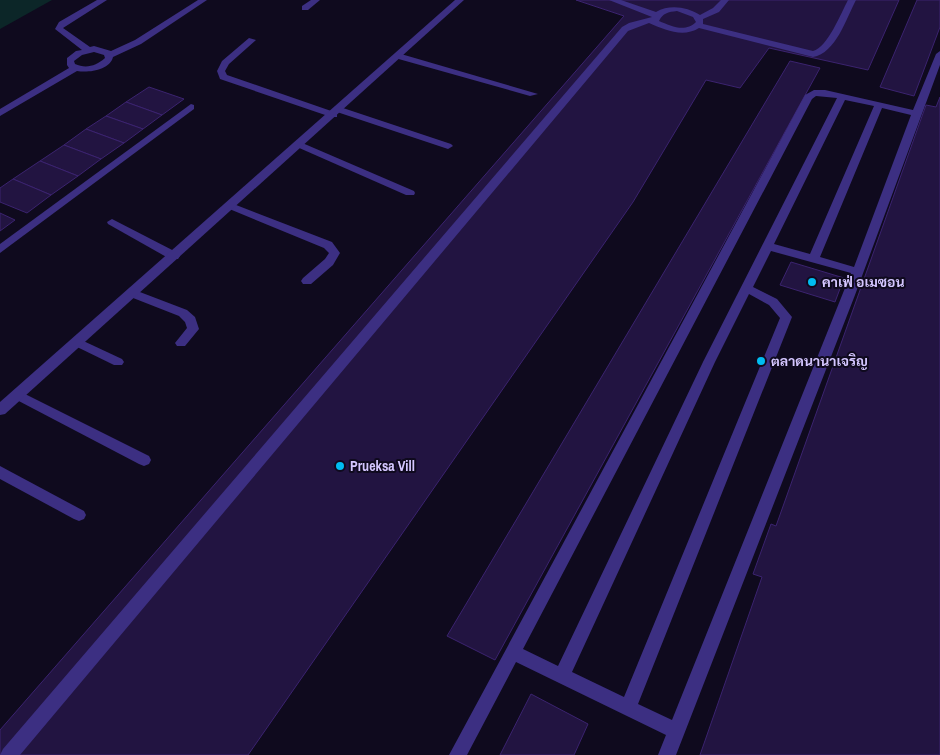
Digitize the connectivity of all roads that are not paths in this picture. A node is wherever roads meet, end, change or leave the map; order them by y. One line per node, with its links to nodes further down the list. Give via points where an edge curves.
1 (103, 0): 12 (street, via 62,24 59,29)
2 (203, 0): 14 (street, via 138,42)
3 (316, 0): 8 (street)
4 (460, 0): 15 (street)
5 (613, 0): 9 (street)
6 (725, 0): 10 (street)
7 (852, 0): 10 (street, via 830,42 819,53 813,54)
8 (305, 8)
9 (654, 17): 10 (street, via 674,29 688,29); 10 (street, via 665,10 678,9 692,12); 49 (street, via 625,29)
10 (698, 22)
11 (252, 40): 21 (street, via 225,63 221,72 223,77)
12 (88, 50): 14 (street, via 104,51); 16 (street, via 72,58 70,63)
13 (940, 54): 23 (street)
14 (110, 55): 16 (street, via 98,67)
15 (398, 56): 17 (street); 21 (street)
16 (75, 68): 22 (street)
17 (533, 94)
18 (843, 96): 19 (street); 29 (street); 45 (street, via 814,93 802,106)
19 (879, 105): 23 (street); 32 (street)
20 (191, 107): 30 (street)
21 (337, 112): 24 (street); 25 (street)
22 (0, 113)
23 (916, 113): 33 (street)
24 (300, 145): 26 (street); 27 (street)
25 (448, 146)
26 (410, 192)
27 (231, 206): 31 (street); 34 (street, via 328,245 335,253)
28 (112, 222): 31 (street)
29 (767, 246): 32 (street); 35 (street)
30 (0, 249)
31 (174, 256): 36 (street)
32 (813, 260): 33 (street)
33 (856, 271): 48 (street, via 853,296)
34 (307, 282)
35 (746, 288): 46 (street); 47 (street, via 773,302 786,317)
36 (132, 293): 37 (street); 38 (street, via 191,320 192,329)
37 (77, 342): 39 (street); 40 (street)
38 (181, 343)
39 (118, 362)
40 (17, 395): 41 (street); 42 (street)
41 (0, 410)
42 (144, 460)
43 (0, 472): 44 (street)
44 (79, 514)
45 (513, 652): 46 (street); 50 (street)
46 (562, 675): 47 (street)
47 (629, 706): 48 (street)
48 (676, 731): 51 (street)
49 (9, 755)
50 (458, 755)
51 (667, 755)

